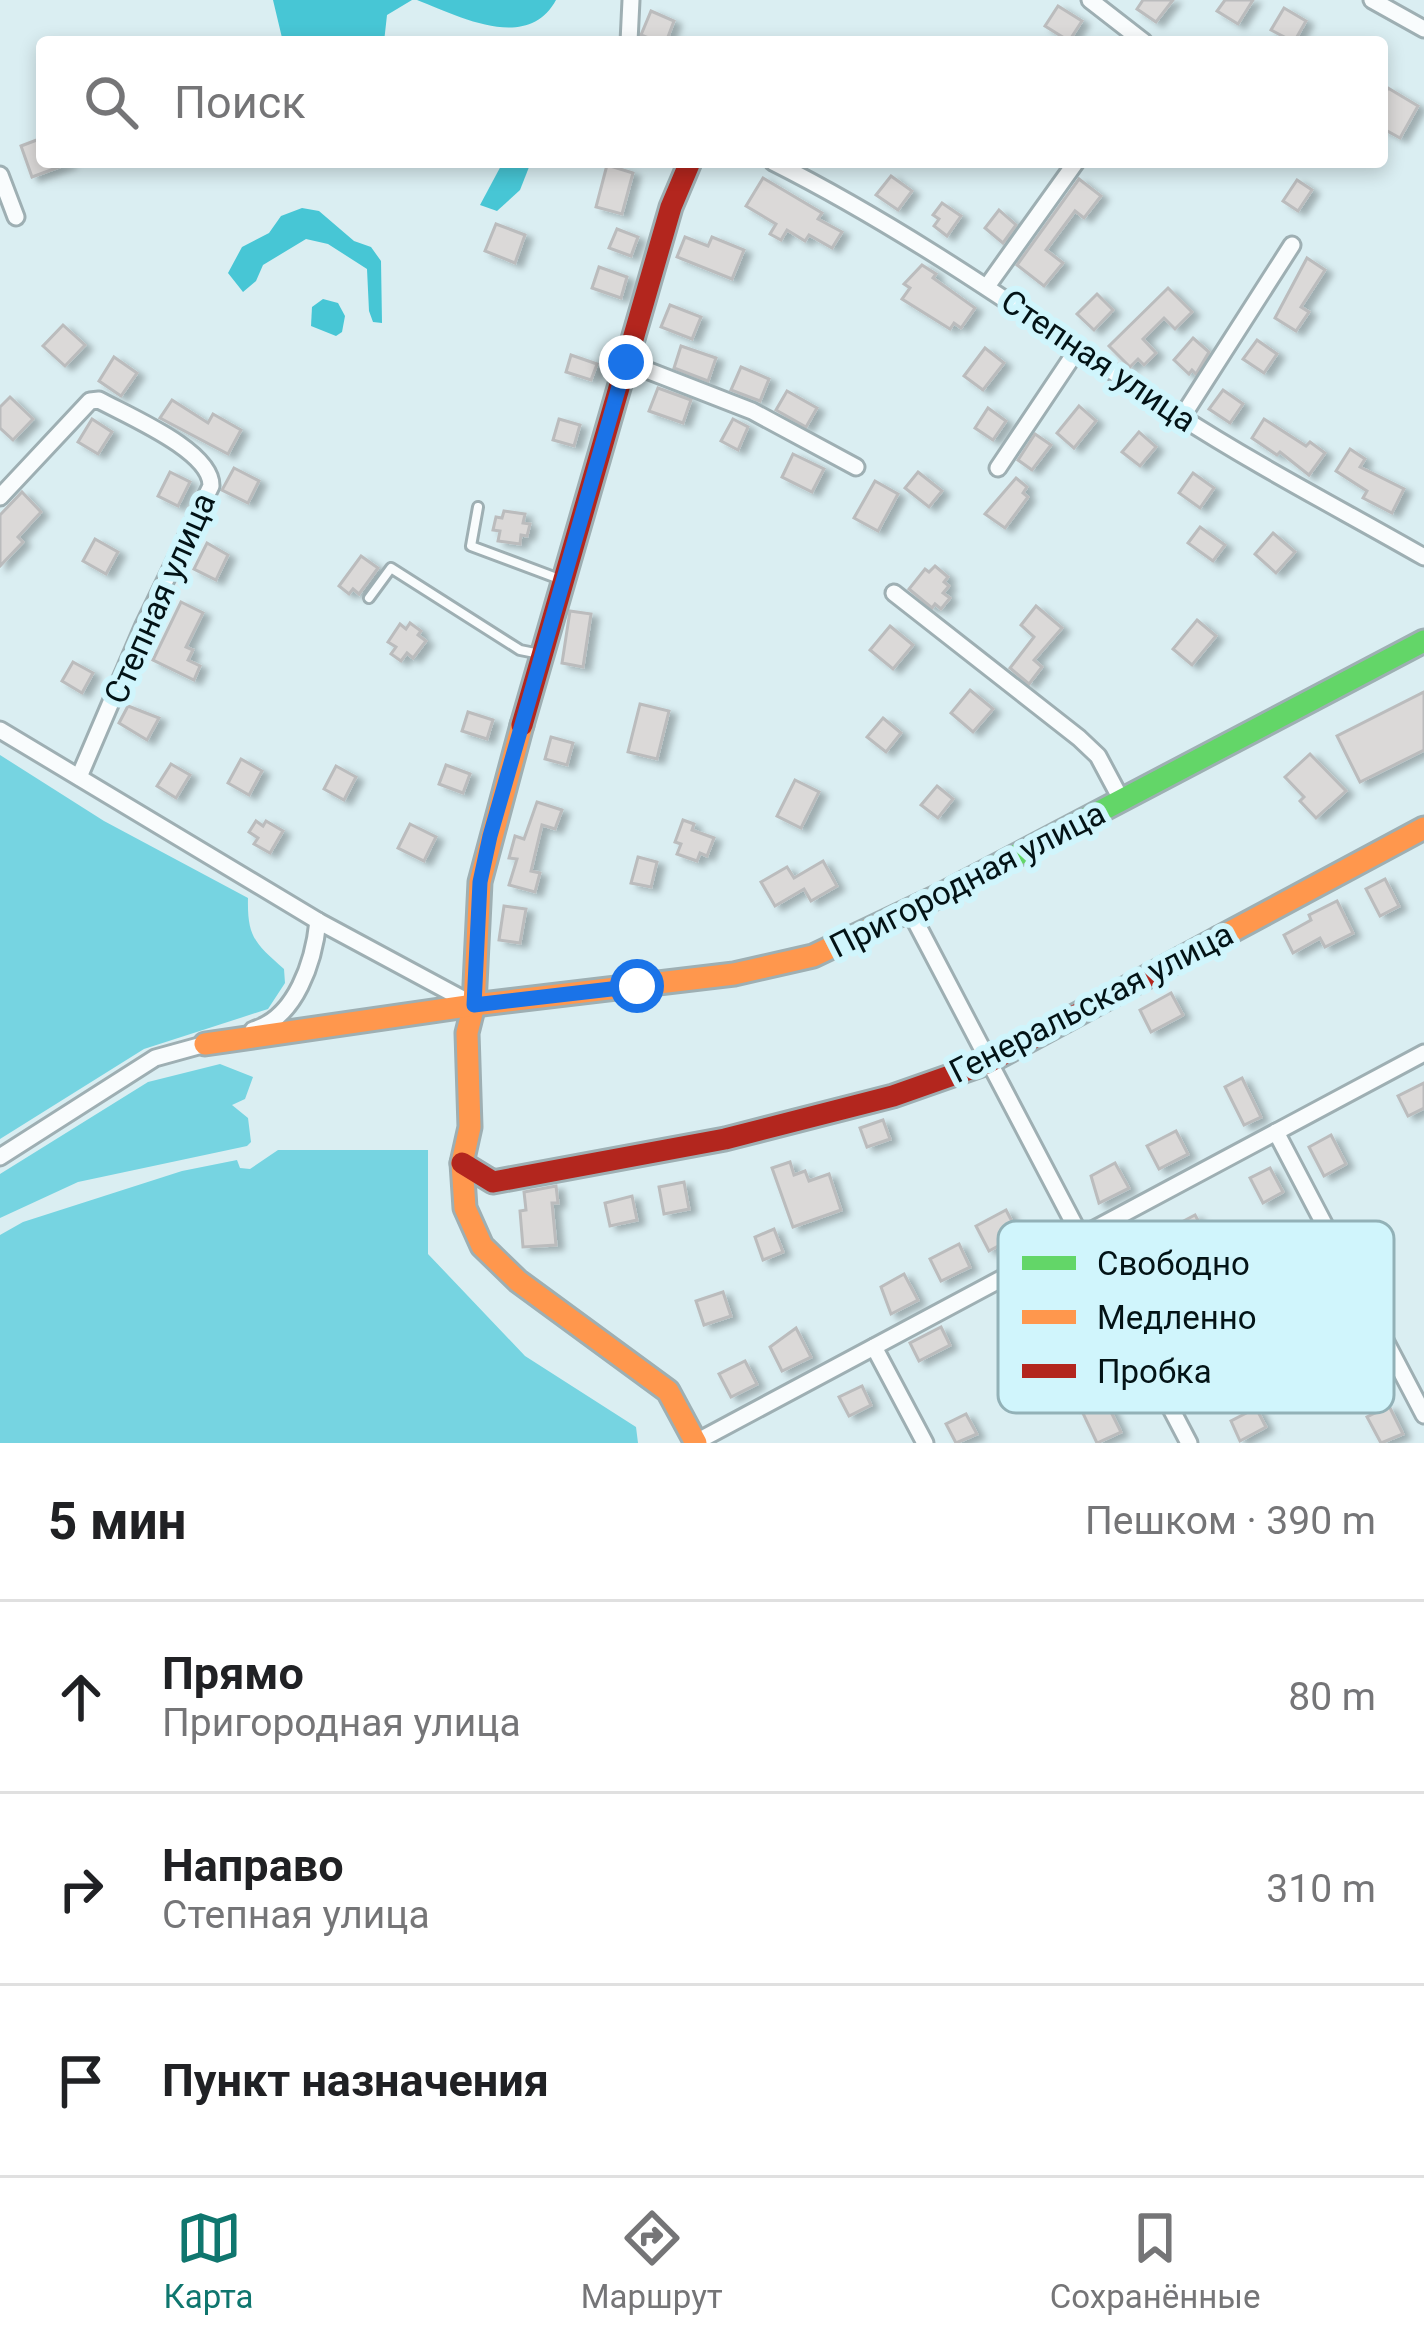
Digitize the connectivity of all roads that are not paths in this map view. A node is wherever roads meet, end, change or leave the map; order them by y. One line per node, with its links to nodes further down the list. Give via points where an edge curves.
1 (632, 0): 5 (street)
2 (1090, 0): 6 (street)
3 (1372, 0): 4 (street)
4 (1424, 29)
5 (629, 36)
6 (1136, 36)
7 (687, 168): 15 (street)
8 (785, 168): 13 (street, Степная улица)
9 (1072, 168): 13 (street)
10 (0, 175): 11 (street)
11 (16, 217)
12 (1292, 245): 16 (street)
13 (988, 285): 14 (street, Степная улица)
14 (1079, 347): 16 (street, Степная улица); 18 (street)
15 (626, 362): 17 (street, via 752,411); 22 (street)
16 (1182, 417): 21 (street, Степная улица)
17 (856, 466)
18 (998, 468)
19 (0, 497): 28 (street, Степная улица, via 90,400 184,448 211,475)
20 (478, 507): 22 (lane, via 471,546)
21 (1424, 557)
22 (563, 580): 26 (street)
23 (894, 593): 29 (street, via 1079,738)
24 (369, 598): 26 (lane, via 391,568 520,650)
25 (1424, 641): 29 (street, Пригородная улица)
26 (542, 654): 33 (street, via 480,882)
27 (0, 730): 28 (street)
28 (79, 777): 32 (street)
29 (1122, 802): 31 (street, Пригородная улица)
30 (1424, 828): 36 (street, Генеральская улица)
31 (910, 911): 33 (street, Пригородная улица, via 770,968); 36 (street)
32 (318, 921): 33 (street); 34 (street, via 284,1012 264,1027)
33 (474, 1005): 34 (street, Пригородная улица); 39 (street)
34 (205, 1044): 38 (street, via 155,1058)
35 (1424, 1053): 37 (street)
36 (987, 1063): 39 (street, Генеральская улица, via 893,1096 702,1143 493,1182); 40 (street)
37 (1276, 1132): 41 (street); 42 (street)
38 (0, 1157)
39 (462, 1163): 48 (street, via 465,1208 482,1246 518,1282 668,1391)
40 (1071, 1221)
41 (1110, 1221)
42 (1323, 1221)
43 (998, 1281): 44 (street)
44 (874, 1347): 48 (street); 49 (street)
45 (1394, 1358): 47 (street)
46 (1173, 1413): 50 (street)
47 (1424, 1415)
48 (696, 1443)
49 (925, 1443)
50 (1189, 1443)

